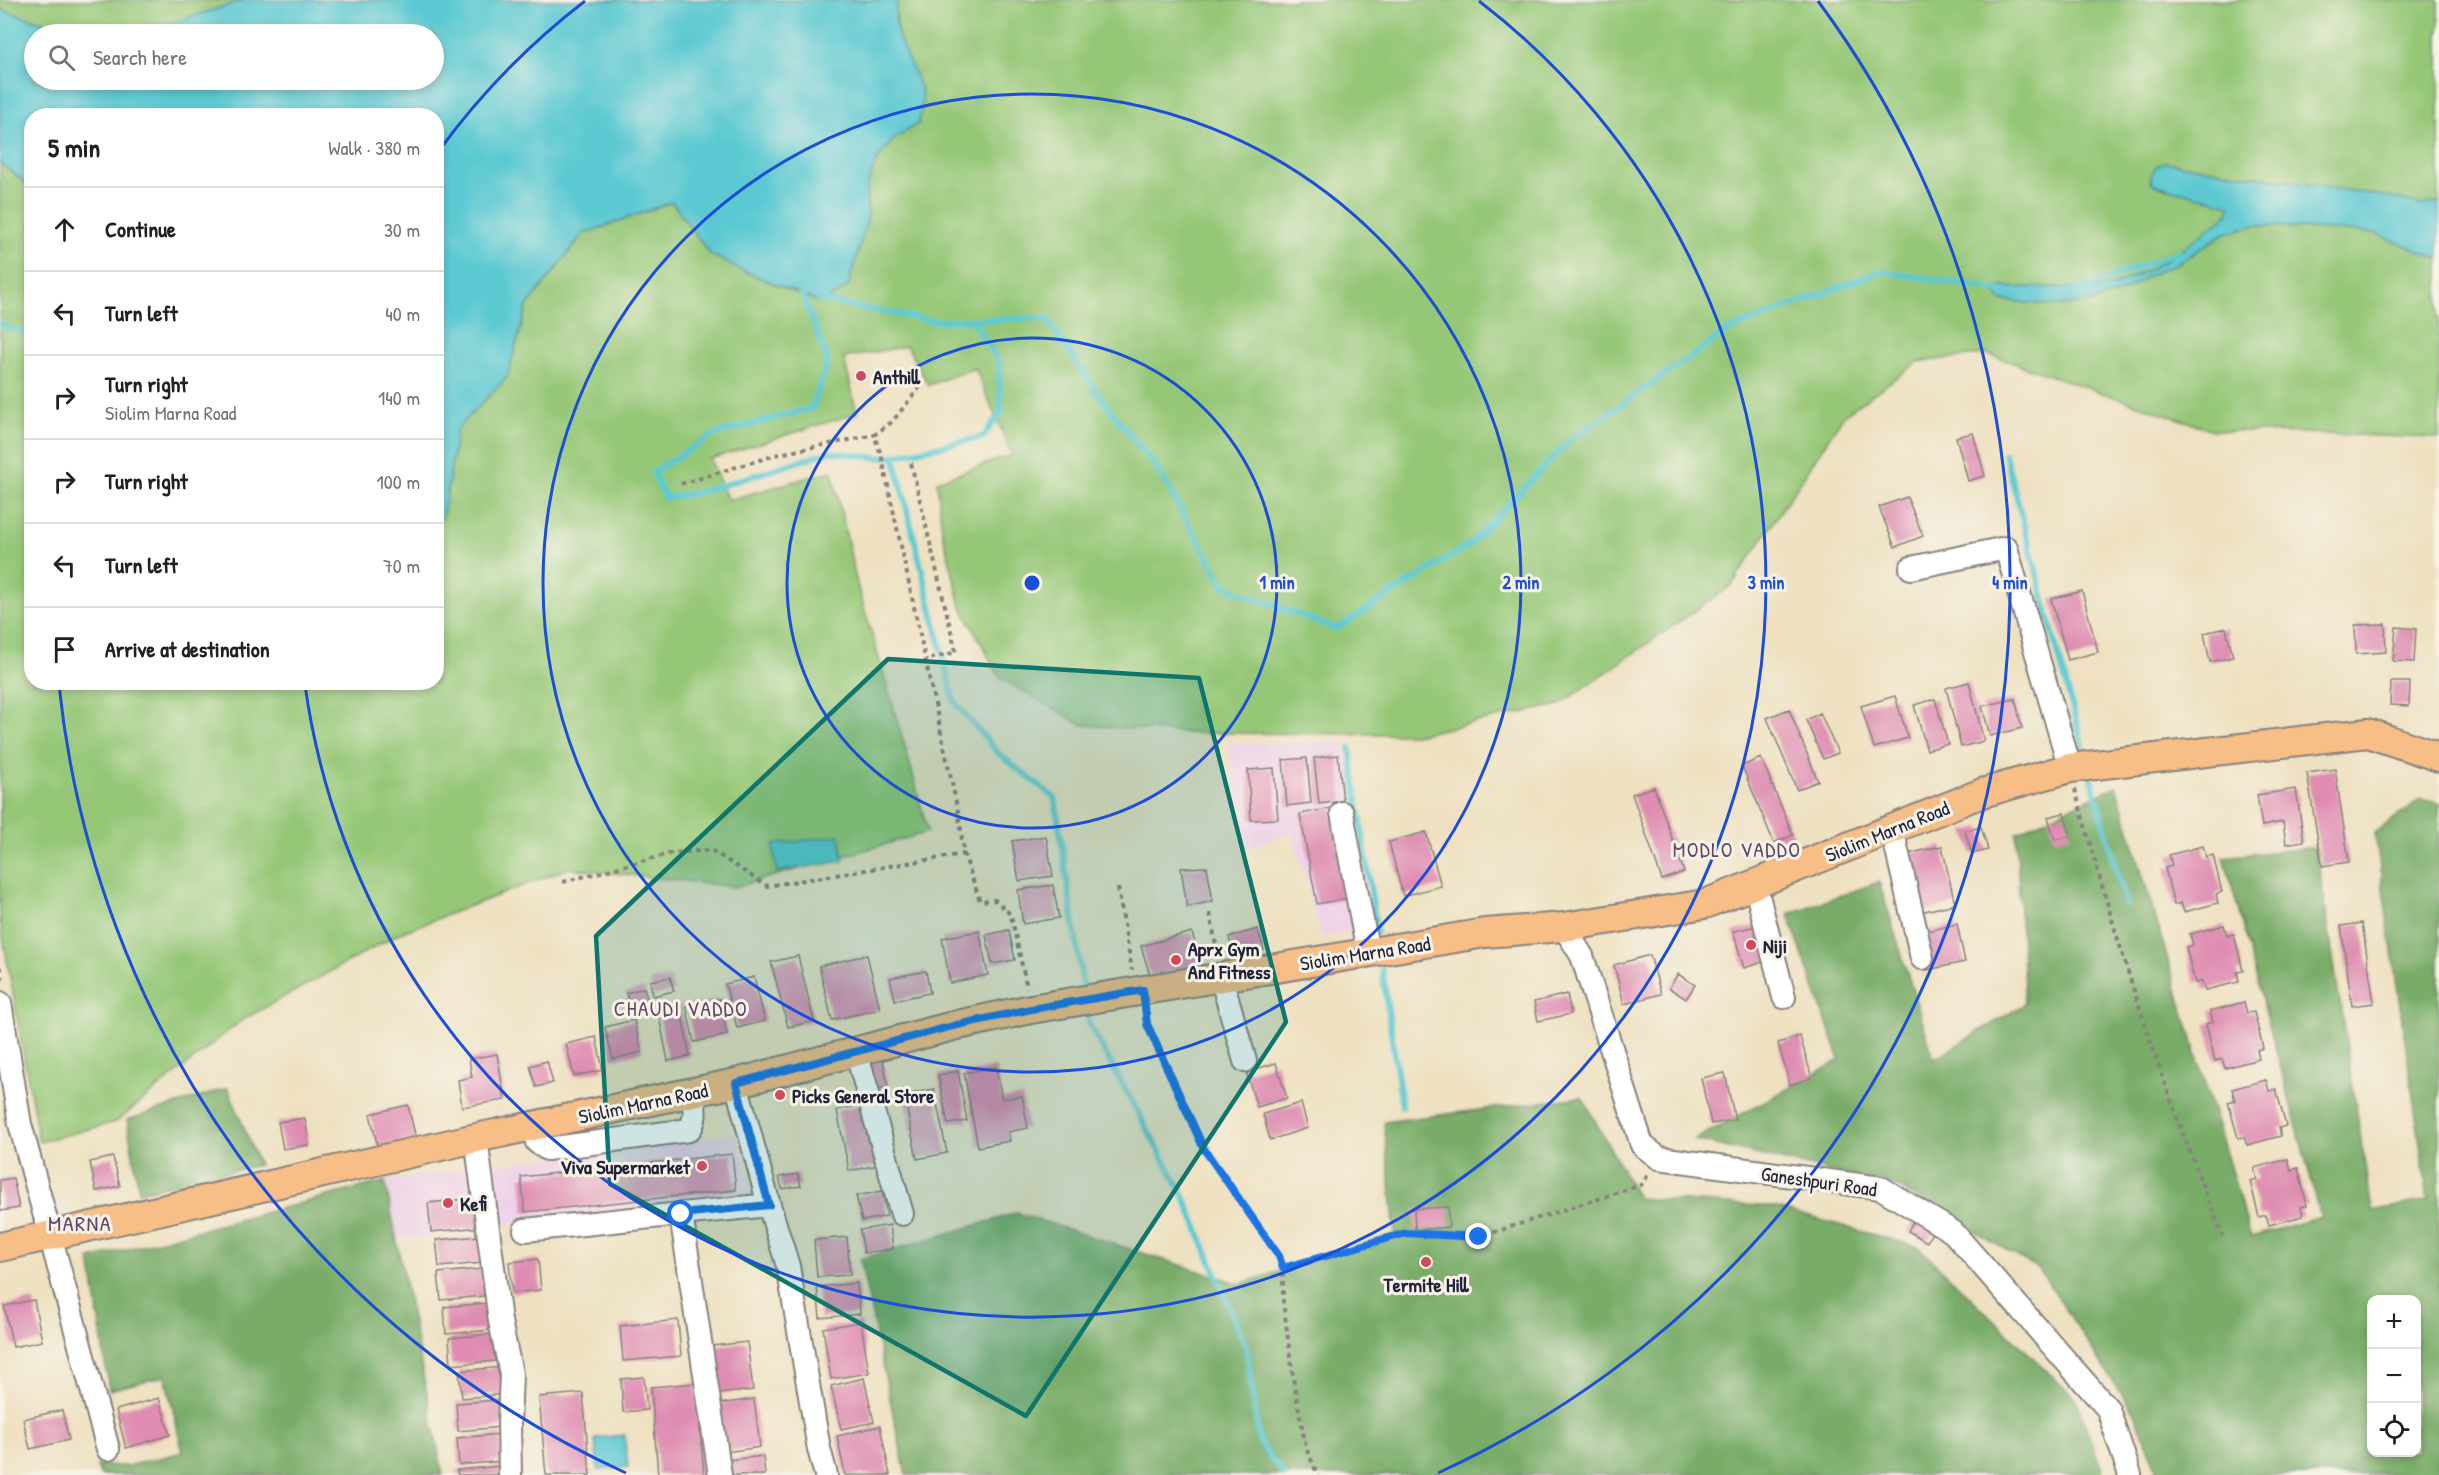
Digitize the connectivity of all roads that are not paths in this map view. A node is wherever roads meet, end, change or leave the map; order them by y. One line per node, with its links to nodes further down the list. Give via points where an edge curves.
1 (1911, 568): 3 (street, via 2006,548)
2 (2439, 757): 3 (main road, Siolim Marna Road, via 2368,733)
3 (2070, 768): 5 (main road, Siolim Marna Road, via 1982,793)
4 (1342, 813): 8 (street)
5 (1892, 829): 6 (main road, Siolim Marna Road); 9 (street)
6 (1755, 884): 7 (main road, Siolim Marna Road, via 1705,904); 11 (street)
7 (1564, 927): 8 (main road, Siolim Marna Road, via 1485,933); 27 (street, Ganeshpuri Road, via 1582,956 1642,1145 1659,1158 1881,1188 1953,1232 2108,1409)
8 (1368, 953): 10 (main road, Siolim Marna Road)
9 (1922, 958)
10 (1221, 977): 13 (main road, Siolim Marna Road, via 1031,1009); 14 (street)
11 (1784, 997)
12 (0, 1003): 21 (street, via 20,1124)
13 (856, 1052): 15 (main road, Siolim Marna Road); 19 (street)
14 (1245, 1061)
15 (736, 1083): 16 (main road, Siolim Marna Road); 17 (street)
16 (476, 1138): 21 (main road, Siolim Marna Road); 24 (street, via 500,1321 511,1374)
17 (769, 1205): 18 (street); 26 (street, via 788,1266)
18 (681, 1214): 20 (street); 25 (street)
19 (902, 1214)
20 (525, 1230)
21 (48, 1235): 22 (main road, Siolim Marna Road); 23 (street)
22 (0, 1247)
23 (108, 1449)
24 (510, 1475)
25 (720, 1475)
26 (826, 1475)
27 (2130, 1475)

